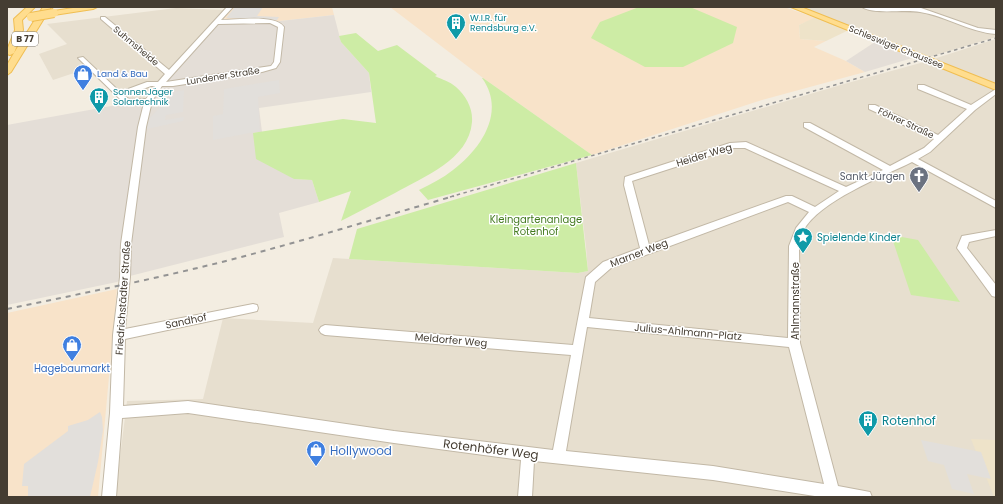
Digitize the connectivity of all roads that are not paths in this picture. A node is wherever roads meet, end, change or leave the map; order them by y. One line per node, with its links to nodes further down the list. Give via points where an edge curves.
1 (31, 7): 8 (main road)
2 (47, 7): 14 (main road, B 77, via 28,34)
3 (93, 7): 8 (main road, bridge)
4 (230, 7): 10 (street, Friedrichstädter Straße)
5 (795, 7): 18 (main road, Schleswiger Chaussee)
6 (865, 7): 11 (street, via 924,11 976,29)
7 (103, 18): 15 (street, Suhmsheide)
8 (18, 19): 9 (main road); 13 (main road, via 19,30)
9 (8, 21)
10 (216, 22): 15 (street, Friedrichstädter Straße); 16 (street, Lundener Straße, via 271,21 279,24 281,26 278,62 262,70)
11 (996, 32)
12 (81, 58): 20 (street)
13 (7, 60)
14 (7, 72)
15 (169, 74): 16 (street, Friedrichstädter Straße)
16 (160, 84): 20 (street, via 150,84); 21 (street, Friedrichstädter Straße)
17 (922, 87): 23 (street)
18 (996, 87)
19 (996, 91): 23 (street, Ahlmannstraße)
20 (119, 94): 21 (street, via 127,101)
21 (148, 101): 37 (street, Friedrichstädter Straße, via 126,244 126,277)
22 (872, 107): 25 (street, Föhrer Straße)
23 (972, 108): 25 (street, Ahlmannstraße)
24 (807, 126): 27 (street)
25 (940, 139): 26 (street, Ahlmannstraße)
26 (912, 159): 27 (street, Ahlmannstraße); 29 (street)
27 (890, 170): 28 (street, Ahlmannstraße)
28 (846, 190): 30 (street, Ahlmannstraße); 32 (street, Heider Weg, via 746,145 733,145 628,179)
29 (996, 205)
30 (815, 211): 32 (street, Marner Weg, via 789,198); 38 (street, Ahlmannstraße, via 799,230 794,246)
31 (996, 233): 33 (street, via 965,239 962,248)
32 (645, 250): 35 (street, Marner Weg, via 607,265 590,280)
33 (996, 293)
34 (253, 308): 37 (street, Sandhof)
35 (582, 322): 38 (street, Julius-Ahlmann-Platz); 39 (street, Marner Weg)
36 (325, 330): 39 (street, Meldorfer Weg)
37 (119, 335): 40 (street, Friedrichstädter Straße)
38 (794, 343): 43 (street, Ahlmannstraße)
39 (576, 350): 42 (street, Marner Weg)
40 (116, 413): 41 (street, Rotenhöfer Weg, via 188,407); 44 (street, Friedrichstädter Straße)
41 (528, 454): 42 (street, Rotenhöfer Weg); 45 (street)
42 (558, 457): 43 (street, Rotenhöfer Weg, via 713,473)
43 (833, 492): 46 (street, Rotenhöfer Weg)
44 (109, 497)
45 (525, 497)
46 (865, 497)

